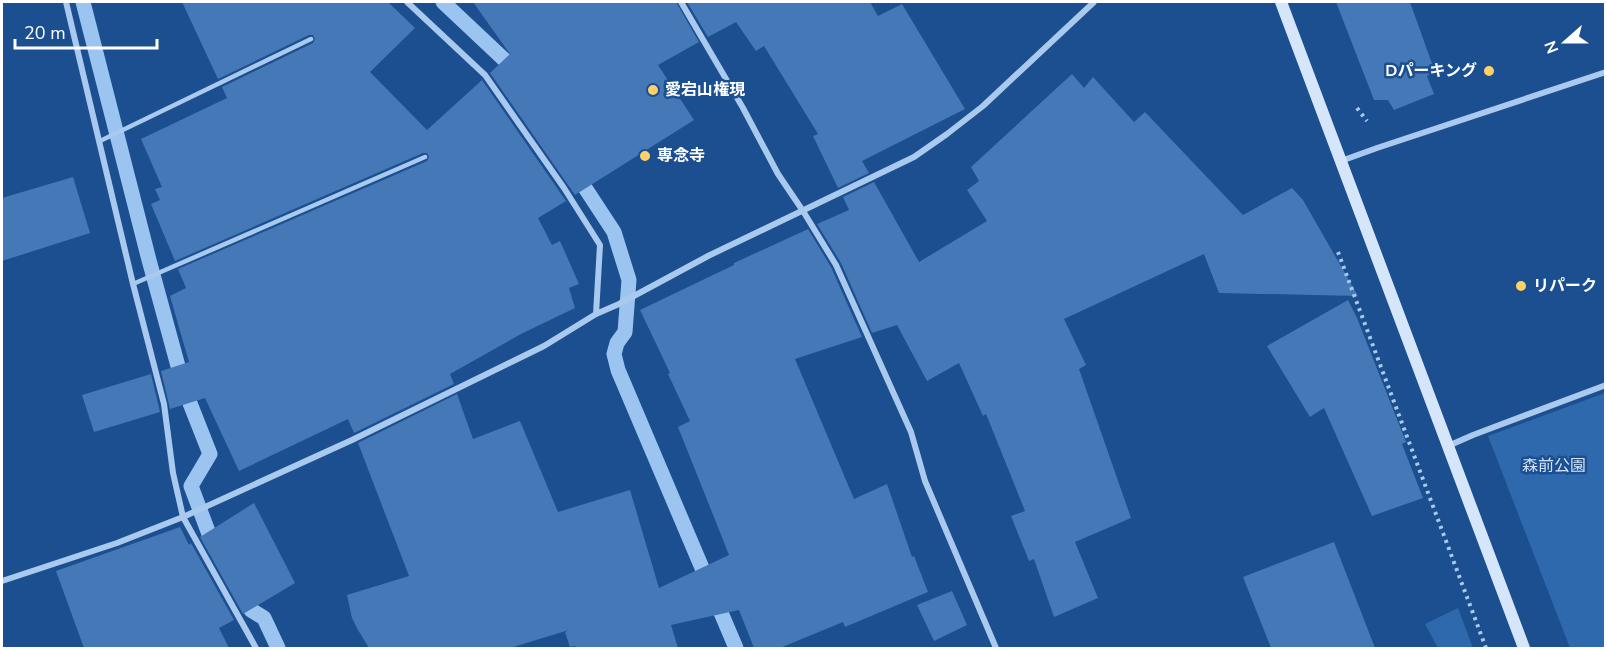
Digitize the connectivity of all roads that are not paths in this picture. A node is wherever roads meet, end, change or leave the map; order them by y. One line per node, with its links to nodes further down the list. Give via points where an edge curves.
1 (66, 2): 8 (street)
2 (407, 2): 13 (street, via 485,75 600,245)
3 (681, 2): 11 (street)
4 (1094, 2): 11 (street, via 983,106 947,134 914,157)
5 (1281, 2): 10 (street)
6 (311, 39): 8 (lane)
7 (1605, 72): 10 (street)
8 (100, 141): 12 (street)
9 (425, 157): 12 (lane)
10 (1341, 162): 15 (street)
11 (803, 211): 13 (street); 19 (street, via 836,265 893,391 911,432 925,482)
12 (133, 284): 16 (street, via 164,404)
13 (596, 314): 16 (street, via 544,346)
14 (1605, 385): 15 (street)
15 (1448, 446): 20 (street)
16 (183, 517): 17 (street); 18 (street)
17 (2, 581)
18 (256, 648)
19 (996, 648)
20 (1524, 648)

